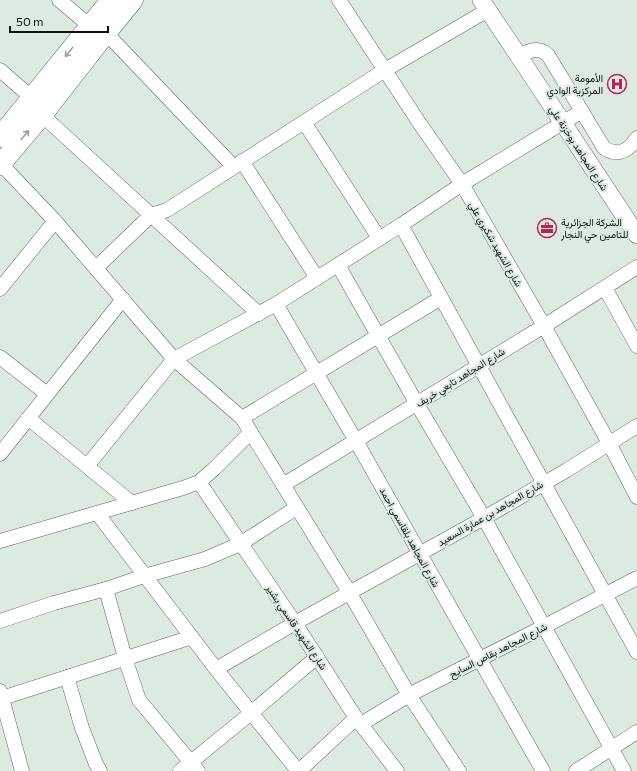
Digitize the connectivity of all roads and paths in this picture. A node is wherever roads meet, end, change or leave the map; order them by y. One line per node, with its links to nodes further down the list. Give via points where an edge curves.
1 (59, 0): 6 (street)
2 (111, 0): 6 (main road)
3 (133, 0): 6 (main road)
4 (339, 0): 9 (street, شارع الشهيد شكيري علي)
5 (485, 5): 7 (street, شارع المجاهد بوخزنة علي); 9 (street)
6 (98, 29): 10 (main road, one-way to 10); 12 (main road); 18 (street)
7 (519, 55): 11 (street, via 536,49 548,55); 14 (street, شارع المجاهد بوخزنة علي)
8 (0, 70): 10 (street)
9 (385, 70): 13 (street); 19 (street, شارع الشهيد شكيري علي)
10 (32, 98): 15 (main road)
11 (582, 111): 14 (street); 16 (street, via 604,148 611,152 622,152)
12 (42, 115): 17 (main road, one-way to 12); 20 (street)
13 (304, 122): 18 (street); 24 (street)
14 (562, 123): 19 (street); 23 (street, شارع المجاهد بوخزنة علي)
15 (0, 138)
16 (637, 138)
17 (1, 164): 21 (street)
18 (238, 164): 20 (street, via 167,210); 28 (street)
19 (462, 184): 22 (street); 35 (street, شارع الشهيد شكيري علي)
20 (151, 215): 27 (street); 34 (street)
21 (55, 221): 27 (street); 30 (street)
22 (401, 224): 24 (street); 31 (street)
23 (637, 235)
24 (379, 238): 25 (street)
25 (338, 265): 28 (street); 36 (street)
26 (637, 267): 29 (street, شارع المجاهد تابعي خريف)
27 (96, 268): 32 (street)
28 (317, 278): 33 (street)
29 (605, 288): 35 (street, شارع المجاهد تابعي خريف); 37 (street)
30 (0, 289)
31 (441, 298): 36 (street); 40 (street)
32 (123, 299): 39 (street); 42 (street)
33 (276, 304): 34 (street); 41 (street, شارع المجاهد بلقاسمي احمد)
34 (259, 314): 39 (street)
35 (544, 326): 40 (street, شارع المجاهد تابعي خريف); 49 (street, شارع الشهيد شكيري علي)
36 (379, 336): 41 (street); 43 (street)
37 (637, 346)
38 (0, 357): 42 (street)
39 (174, 359): 45 (street); 51 (street)
40 (478, 366): 43 (street, شارع المجاهد تابعي خريف); 53 (street)
41 (316, 374): 45 (street); 48 (street, شارع المجاهد بلقاسمي احمد)
42 (47, 394): 44 (street)
43 (417, 404): 48 (street, شارع المجاهد تابعي خريف); 59 (street)
44 (28, 418): 50 (street); 51 (street)
45 (242, 418): 47 (street)
46 (637, 426): 49 (street, شارع المجاهد بن عمارة السعيد)
47 (250, 433): 52 (street); 54 (street)
48 (356, 441): 54 (street, شارع المجاهد تابعي خريف); 62 (street, شارع المجاهد بلقاسمي احمد)
49 (609, 444): 53 (street, شارع المجاهد بن عمارة السعيد); 55 (street, شارع الشهيد شكيري علي)
50 (0, 454)
51 (87, 466): 56 (street)
52 (199, 482): 56 (street); 61 (street, شارع الشهيد قاسمي بشير)
53 (544, 483): 59 (street, شارع المجاهد بن عمارة السعيد); 67 (street)
54 (283, 485): 57 (street)
55 (637, 497)
56 (132, 503): 58 (street)
57 (296, 508): 61 (street); 66 (street)
58 (97, 513): 60 (street); 63 (street)
59 (484, 518): 62 (street, شارع المجاهد بن عمارة السعيد); 70 (street)
60 (0, 541)
61 (240, 544): 63 (street, via 206,559); 69 (street, شارع الشهيد قاسمي بشير)
62 (419, 554): 66 (street, شارع المجاهد بن عمارة السعيد); 75 (street, شارع المجاهد بلقاسمي احمد)
63 (144, 576): 65 (street); 71 (street)
64 (637, 578): 67 (street, شارع المجاهد بقاص السايح)
65 (106, 590): 68 (street, via 54,603); 74 (street)
66 (349, 592): 69 (street, شارع المجاهد بن عمارة السعيد); 79 (street)
67 (605, 594): 70 (street, شارع المجاهد بقاص السايح); 72 (street)
68 (0, 621)
69 (295, 623): 73 (street, شارع الشهيد قاسمي بشير); 76 (street, شارع المجاهد بن عمارة السعيد)
70 (545, 626): 75 (street, شارع المجاهد بقاص السايح); 83 (street)
71 (192, 637): 74 (street); 76 (street)
72 (637, 652)
73 (317, 657): 80 (street); 81 (street, شارع الشهيد قاسمي بشير)
74 (125, 658): 77 (street); 84 (street, via 139,700)
75 (479, 660): 79 (street, شارع المجاهد بقاص السايح); 91 (street, شارع المجاهد بلقاسمي احمد)
76 (216, 669): 80 (street)
77 (68, 677): 78 (street); 86 (street, via 82,728)
78 (1, 694): 85 (street)
79 (409, 695): 81 (street, شارع المجاهد بقاص السايح); 90 (street)
80 (251, 713): 84 (street); 88 (street)
81 (359, 721): 88 (street, شارع المجاهد بقاص السايح); 89 (street, شارع الشهيد قاسمي بشير)
82 (637, 732): 83 (street)
83 (611, 748): 92 (street); 93 (street)
84 (195, 766): 87 (street)
85 (22, 771)
86 (100, 771)
87 (180, 771)
88 (299, 771)
89 (397, 771)
90 (459, 771)
91 (542, 771)
92 (576, 771)
93 (624, 771)

